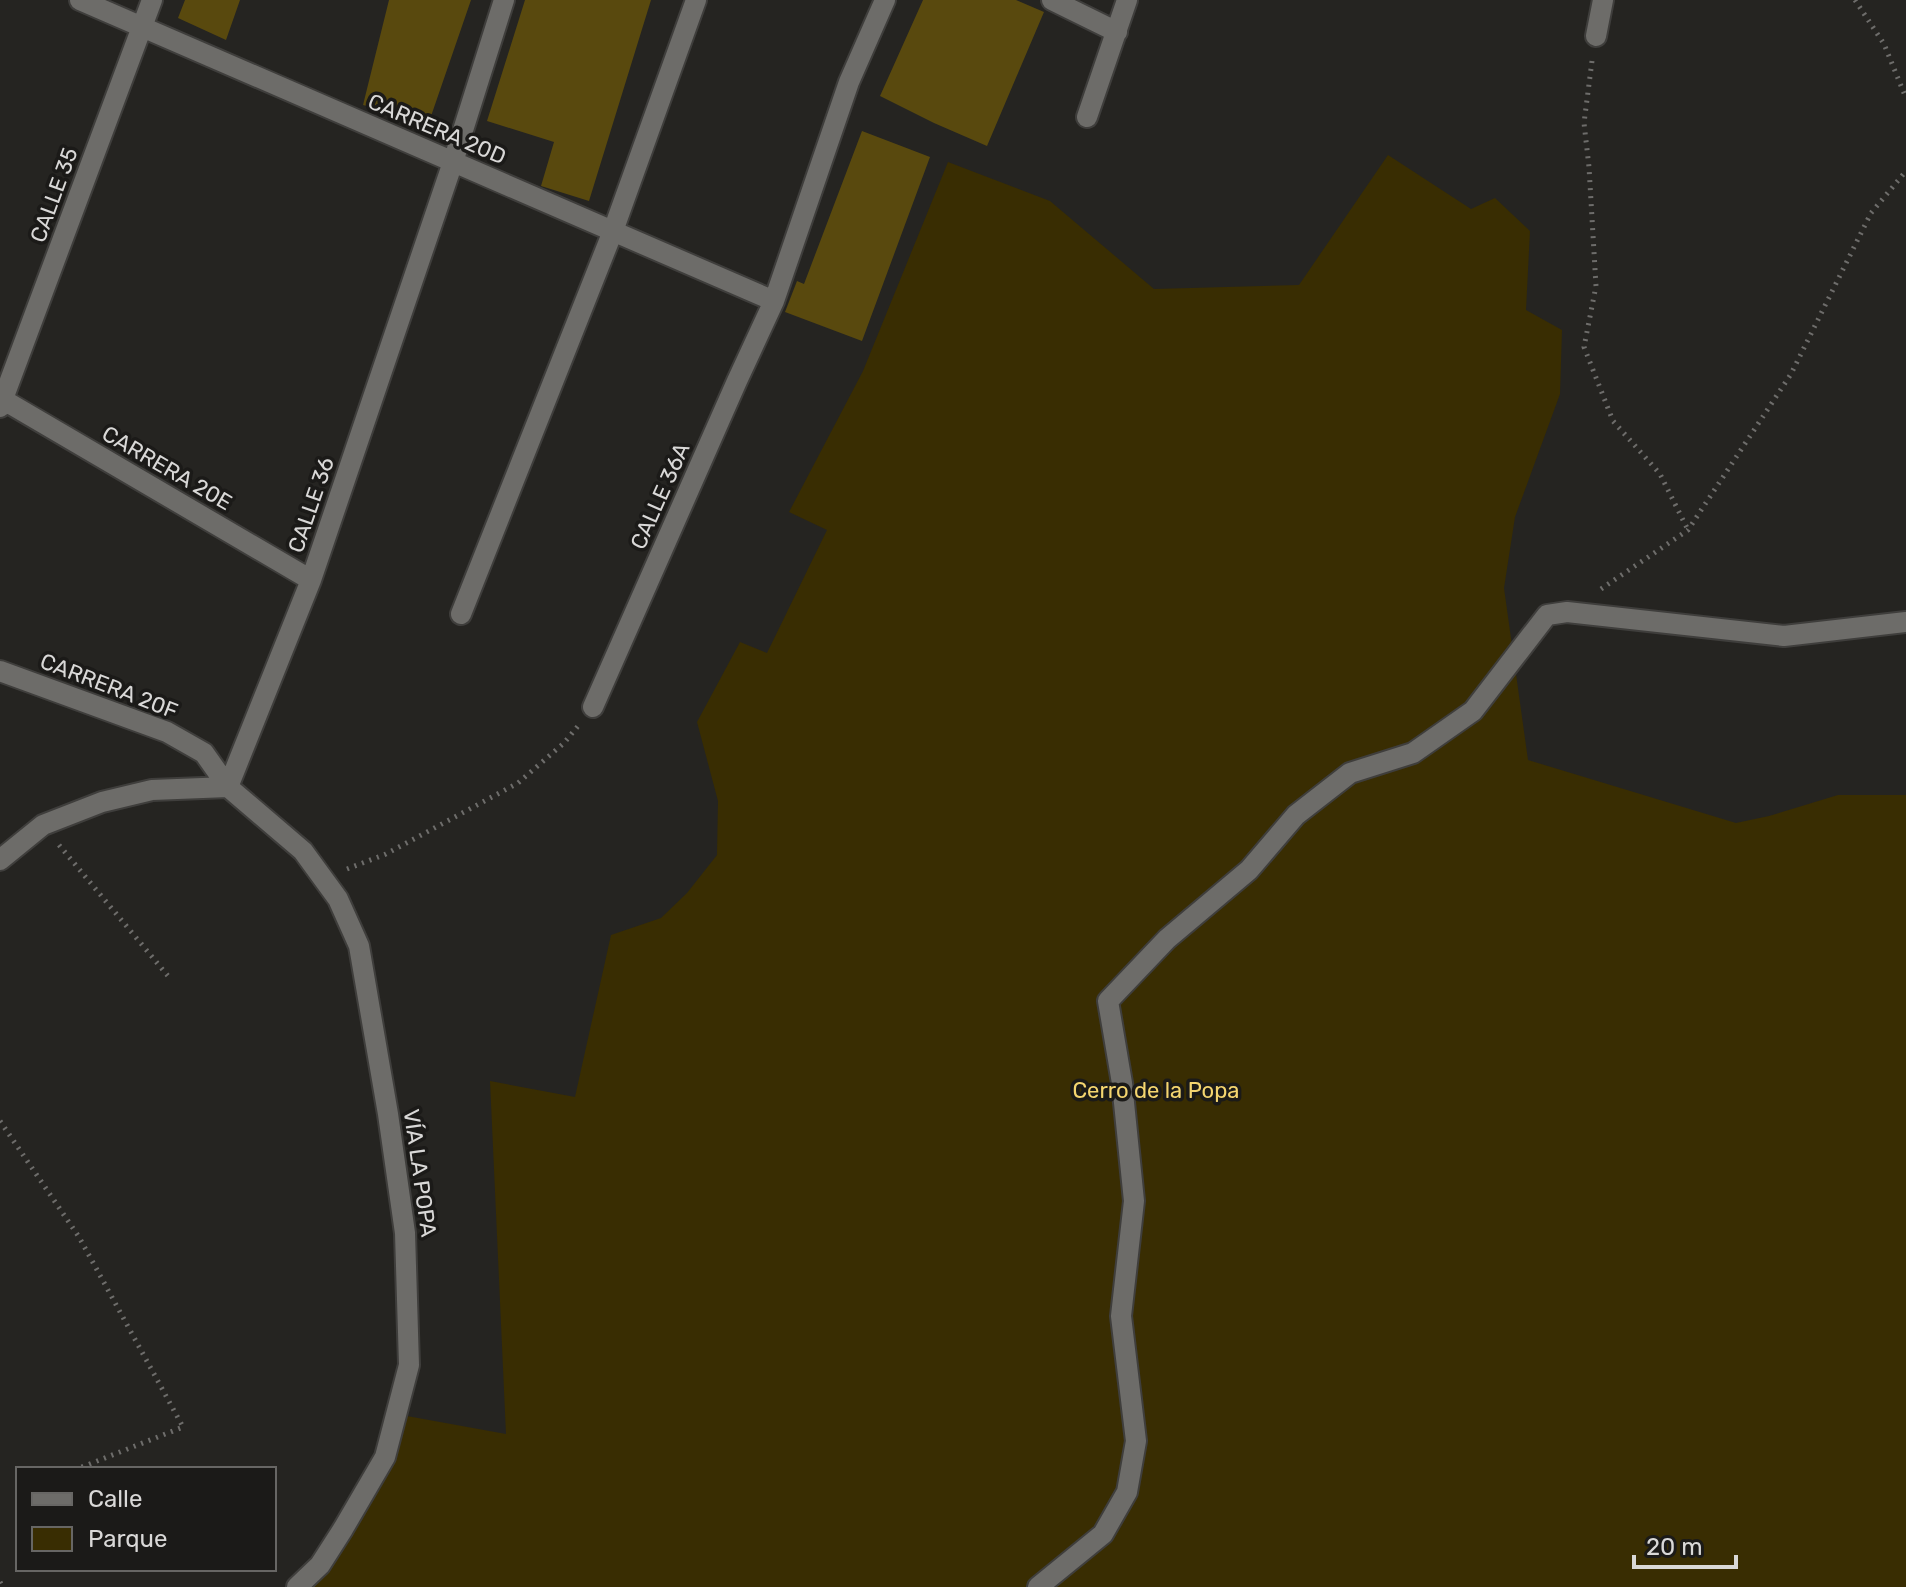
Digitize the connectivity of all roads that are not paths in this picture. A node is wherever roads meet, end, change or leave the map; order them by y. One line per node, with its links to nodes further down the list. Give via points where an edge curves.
1 (80, 0): 9 (street, CARRERA 20D)
2 (152, 0): 9 (street, CALLE 35)
3 (504, 0): 13 (street, CALLE 36)
4 (696, 0): 14 (street)
5 (885, 0): 15 (street, CALLE 36A, via 849,82)
6 (1052, 0): 10 (street)
7 (1127, 0): 10 (street)
8 (1603, 0): 11 (street)
9 (142, 27): 13 (street, CARRERA 20D); 16 (street, CALLE 35)
10 (1117, 32): 12 (street)
11 (1596, 36)
12 (1087, 117)
13 (453, 162): 14 (street, CARRERA 20D); 17 (street, CALLE 36)
14 (613, 231): 15 (street, CARRERA 20D); 18 (street)
15 (774, 301): 21 (street, CALLE 36A)
16 (1, 402): 17 (street, CARRERA 20E)
17 (311, 580): 22 (street, CALLE 36)
18 (461, 614)
19 (1906, 622): 25 (street, via 1784,636 1567,612 1547,615 1473,711 1413,753 1350,773 1296,815 1249,870 1167,939 1108,1001 1134,1201 1121,1316 1136,1441 1127,1492 1103,1534)
20 (0, 671): 22 (street, CARRERA 20F, via 167,732 204,753)
21 (593, 707)
22 (228, 787): 23 (street, via 152,790 102,802 43,825); 24 (street, VÍA LA POPA, via 303,851 338,899 359,946 405,1233 409,1365 385,1457 320,1565)
23 (0, 860)
24 (297, 1587)
25 (1038, 1587)

